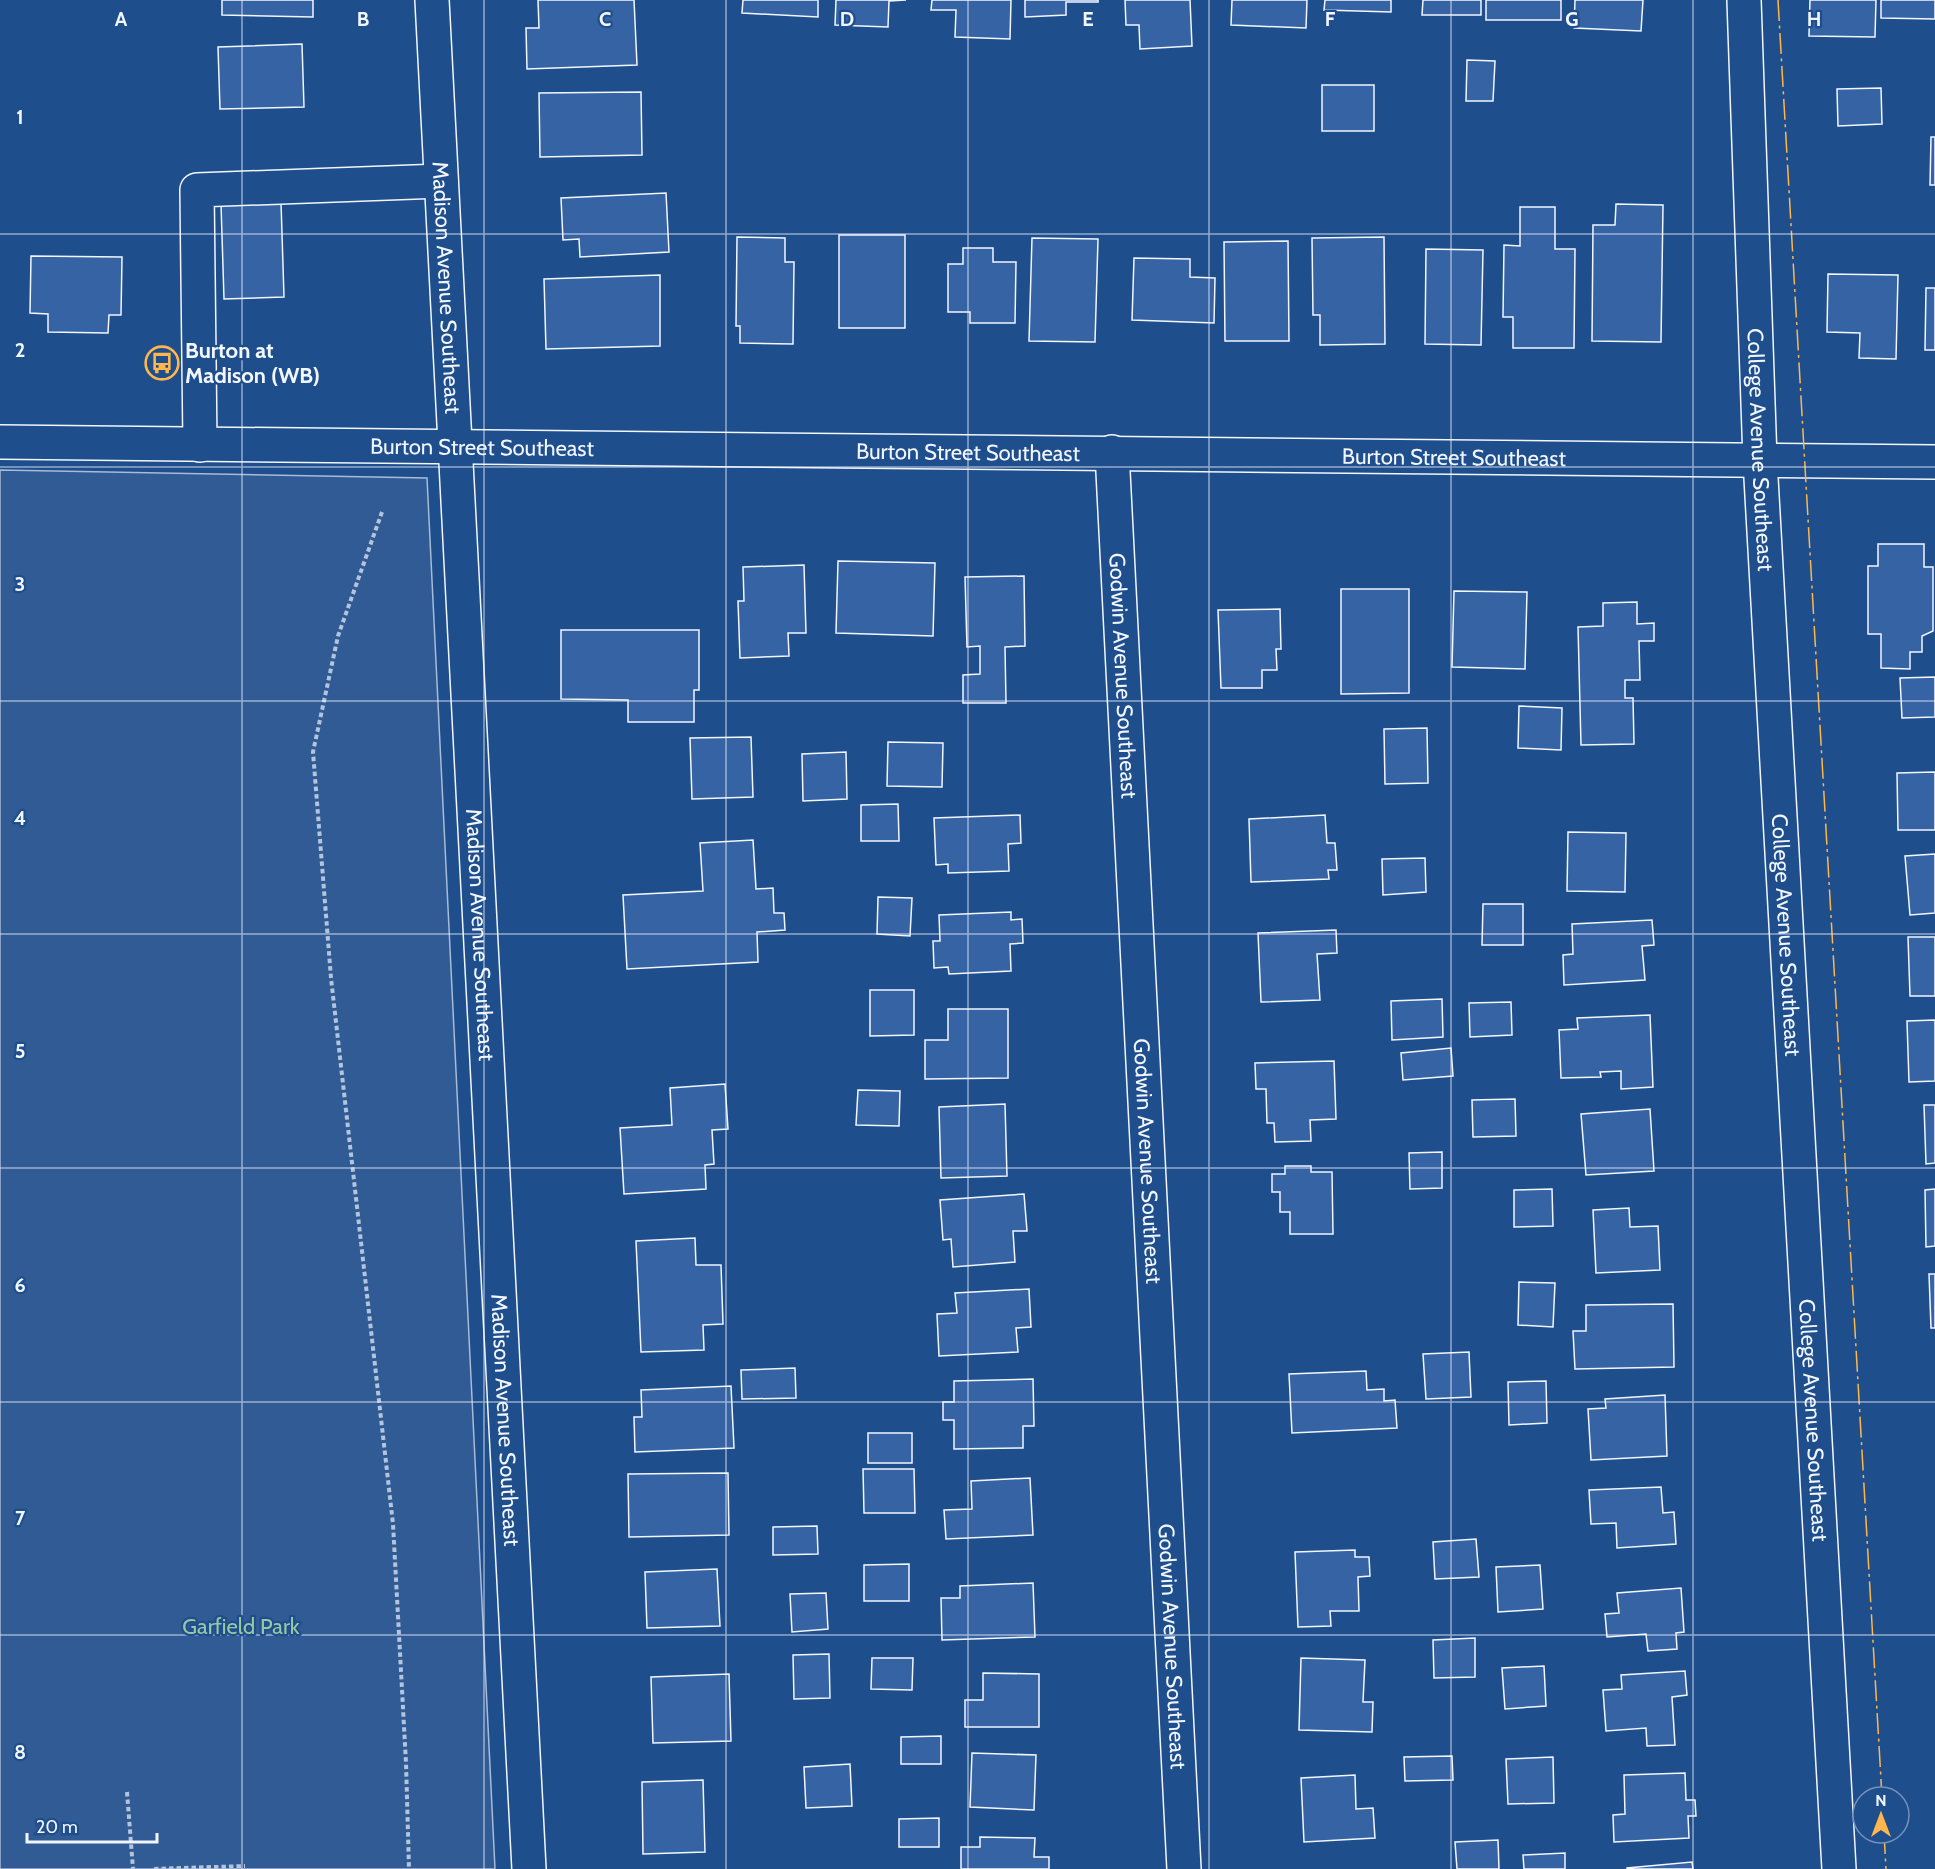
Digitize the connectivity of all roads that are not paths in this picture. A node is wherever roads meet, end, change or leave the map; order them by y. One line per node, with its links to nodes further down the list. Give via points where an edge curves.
1 (432, 0): 3 (street, Madison Avenue Southeast)
2 (1744, 0): 8 (street, College Avenue Southeast)
3 (441, 181): 5 (street, via 196,190); 6 (street, Madison Avenue Southeast)
4 (0, 442): 5 (street, Burton Street Southeast)
5 (200, 445): 6 (street, Burton Street Southeast)
6 (454, 448): 7 (street, Burton Street Southeast); 10 (street, Madison Avenue Southeast)
7 (1112, 452): 8 (street, Burton Street Southeast); 11 (street, Godwin Avenue Southeast)
8 (1760, 460): 9 (street, Burton Street Southeast); 12 (street, College Avenue Southeast)
9 (1935, 462)
10 (529, 1869)
11 (1185, 1869)
12 (1839, 1869)

